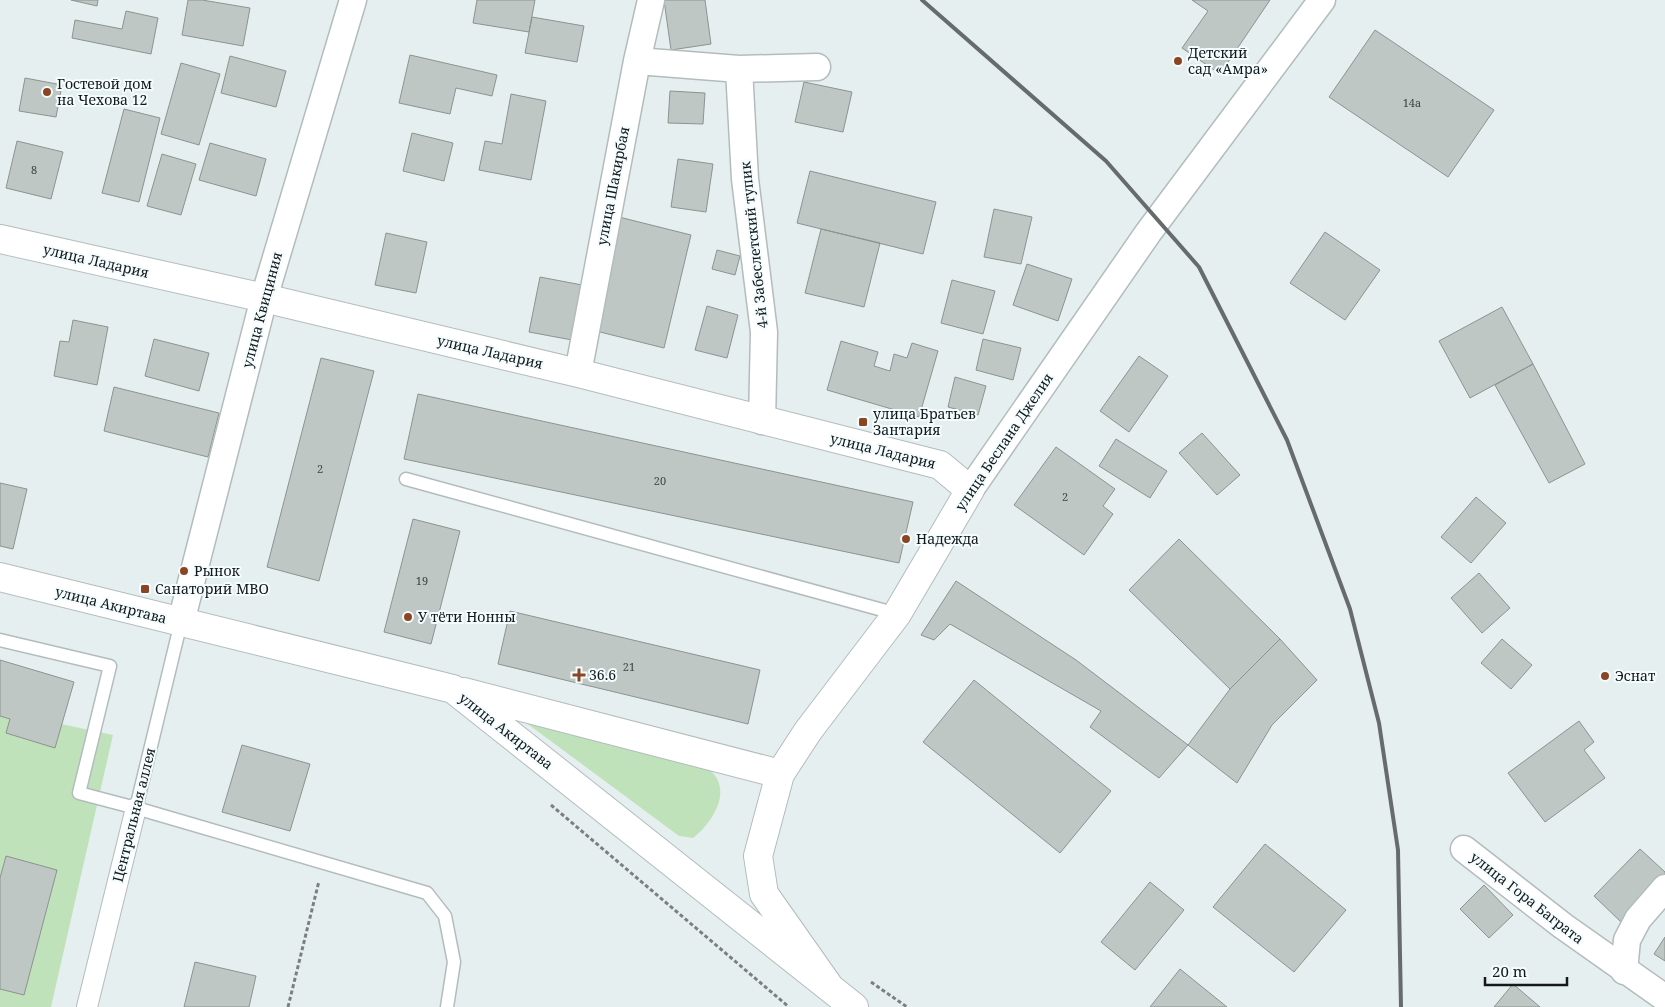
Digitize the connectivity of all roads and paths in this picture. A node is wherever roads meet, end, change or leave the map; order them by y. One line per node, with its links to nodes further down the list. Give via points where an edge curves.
1 (353, 0): 8 (street, улица Квициния)
2 (651, 0): 4 (street, улица Шакирбая)
3 (1322, 0): 12 (street, улица Беслана Джелия, via 1148,233)
4 (637, 61): 6 (street); 9 (street, улица Шакирбая)
5 (817, 67): 6 (street)
6 (739, 69): 10 (street, 4-й Забеслетский тупик, via 746,179 764,332)
7 (0, 240): 8 (highway, улица Ладария)
8 (264, 298): 9 (highway, улица Ладария); 15 (street, улица Квициния)
9 (578, 373): 10 (highway, улица Ладария)
10 (762, 421): 12 (highway, улица Ладария, via 940,465)
11 (406, 479): 14 (lane)
12 (970, 490): 14 (highway, улица Беслана Джелия)
13 (0, 577): 15 (highway, улица Акиртава)
14 (897, 614): 18 (highway, улица Беслана Джелия, via 808,731)
15 (181, 622): 17 (highway, улица Акиртава); 20 (lane, Центральная аллея)
16 (0, 640): 20 (lane, via 110,666 79,793)
17 (453, 689): 18 (highway); 26 (highway, улица Акиртава)
18 (780, 774): 26 (highway, улица Беслана Джелия, via 758,856 764,894)
19 (546, 801): 31 (path)
20 (136, 808): 22 (lane); 28 (street, Центральная аллея)
21 (1464, 849): 24 (street, улица Гора Баграта)
22 (324, 864): 29 (path); 30 (lane, via 427,893 444,916 454,962)
23 (1665, 888): 24 (street, via 1638,919 1627,940)
24 (1624, 971): 27 (street, улица Гора Баграта)
25 (868, 980): 33 (path)
26 (828, 984): 32 (highway, улица Акиртава)
27 (1665, 998)
28 (87, 1007)
29 (288, 1007)
30 (447, 1007)
31 (789, 1007)
32 (854, 1007)
33 (907, 1007)

